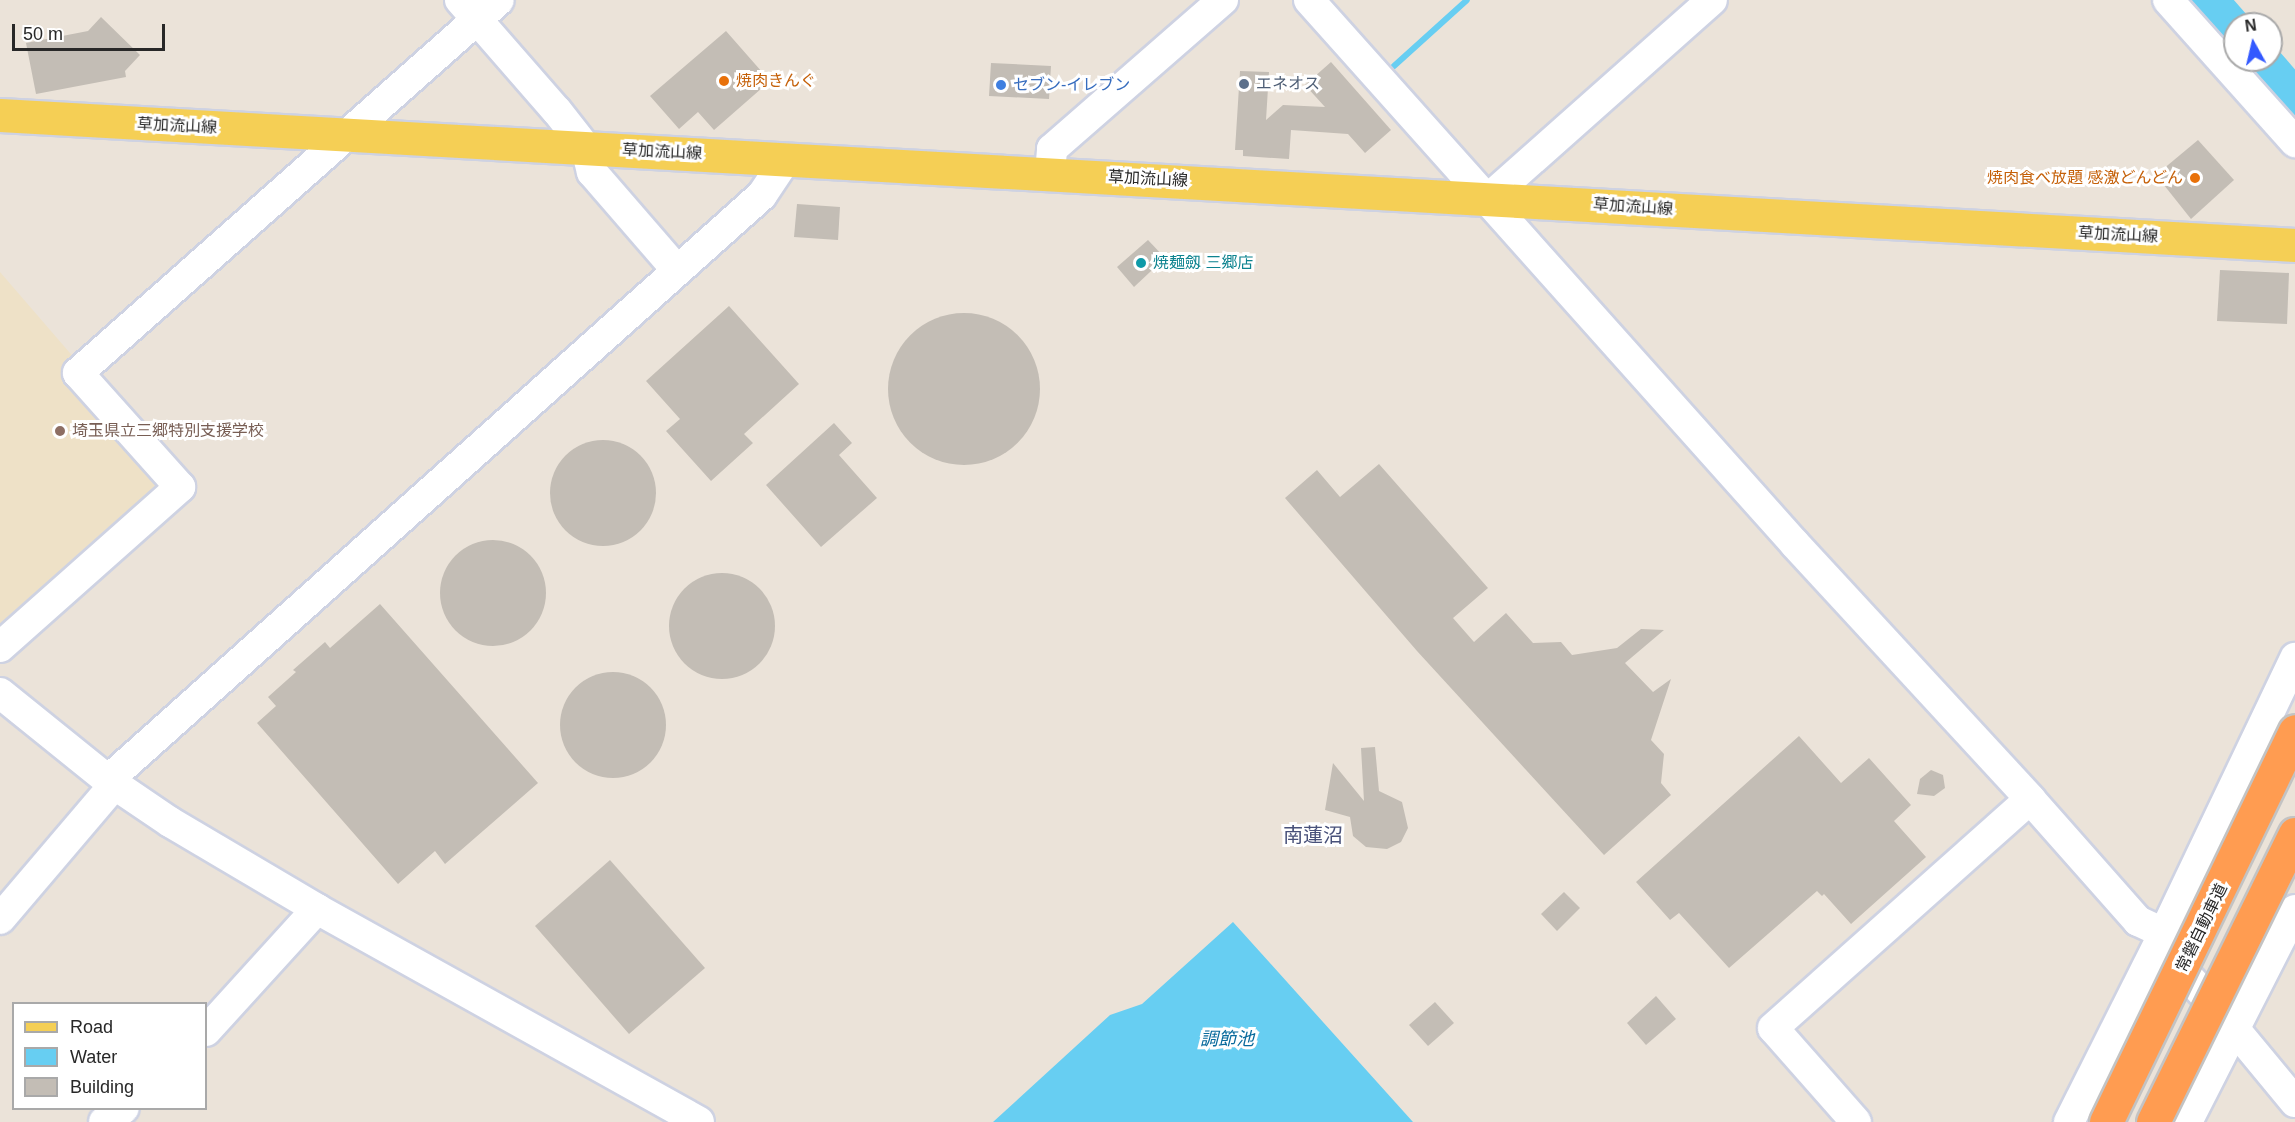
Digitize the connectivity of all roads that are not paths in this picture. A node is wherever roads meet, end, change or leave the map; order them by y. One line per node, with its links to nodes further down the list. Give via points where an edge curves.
1 (1223, 0): 11 (street, via 1052,149)
2 (1309, 0): 12 (street)
3 (1712, 0): 12 (street)
4 (2168, 0): 8 (street)
5 (479, 6): 7 (street); 9 (street)
6 (0, 115): 7 (main road, 草加流山線)
7 (346, 135): 9 (main road, 草加流山線); 15 (street, via 78,373 180,487)
8 (2295, 142)
9 (586, 148): 10 (main road, 草加流山線); 14 (street, via 592,172)
10 (786, 159): 11 (main road, 草加流山線); 14 (street, via 762,195)
11 (1050, 173): 12 (main road, 草加流山線)
12 (1487, 198): 13 (main road, 草加流山線); 20 (street, via 1795,544)
13 (2295, 245)
14 (678, 270): 19 (street)
15 (0, 647)
16 (2295, 658): 25 (street)
17 (0, 693): 19 (street)
18 (2295, 731): 34 (highway, 常磐自動車道, bridge)
19 (111, 783): 22 (street); 24 (street)
20 (2030, 799): 25 (street, via 2142,925); 32 (street, via 1773,1028)
21 (2295, 834): 35 (highway, bridge)
22 (317, 909): 27 (street); 31 (street)
23 (2295, 910): 26 (street)
24 (0, 919)
25 (2161, 939): 26 (street); 33 (street)
26 (2234, 1029): 28 (street); 36 (street)
27 (207, 1030)
28 (2295, 1102)
29 (121, 1110): 30 (street)
30 (105, 1122)
31 (699, 1122)
32 (1856, 1122)
33 (2069, 1122)
34 (2106, 1122)
35 (2153, 1122)
36 (2187, 1122)

